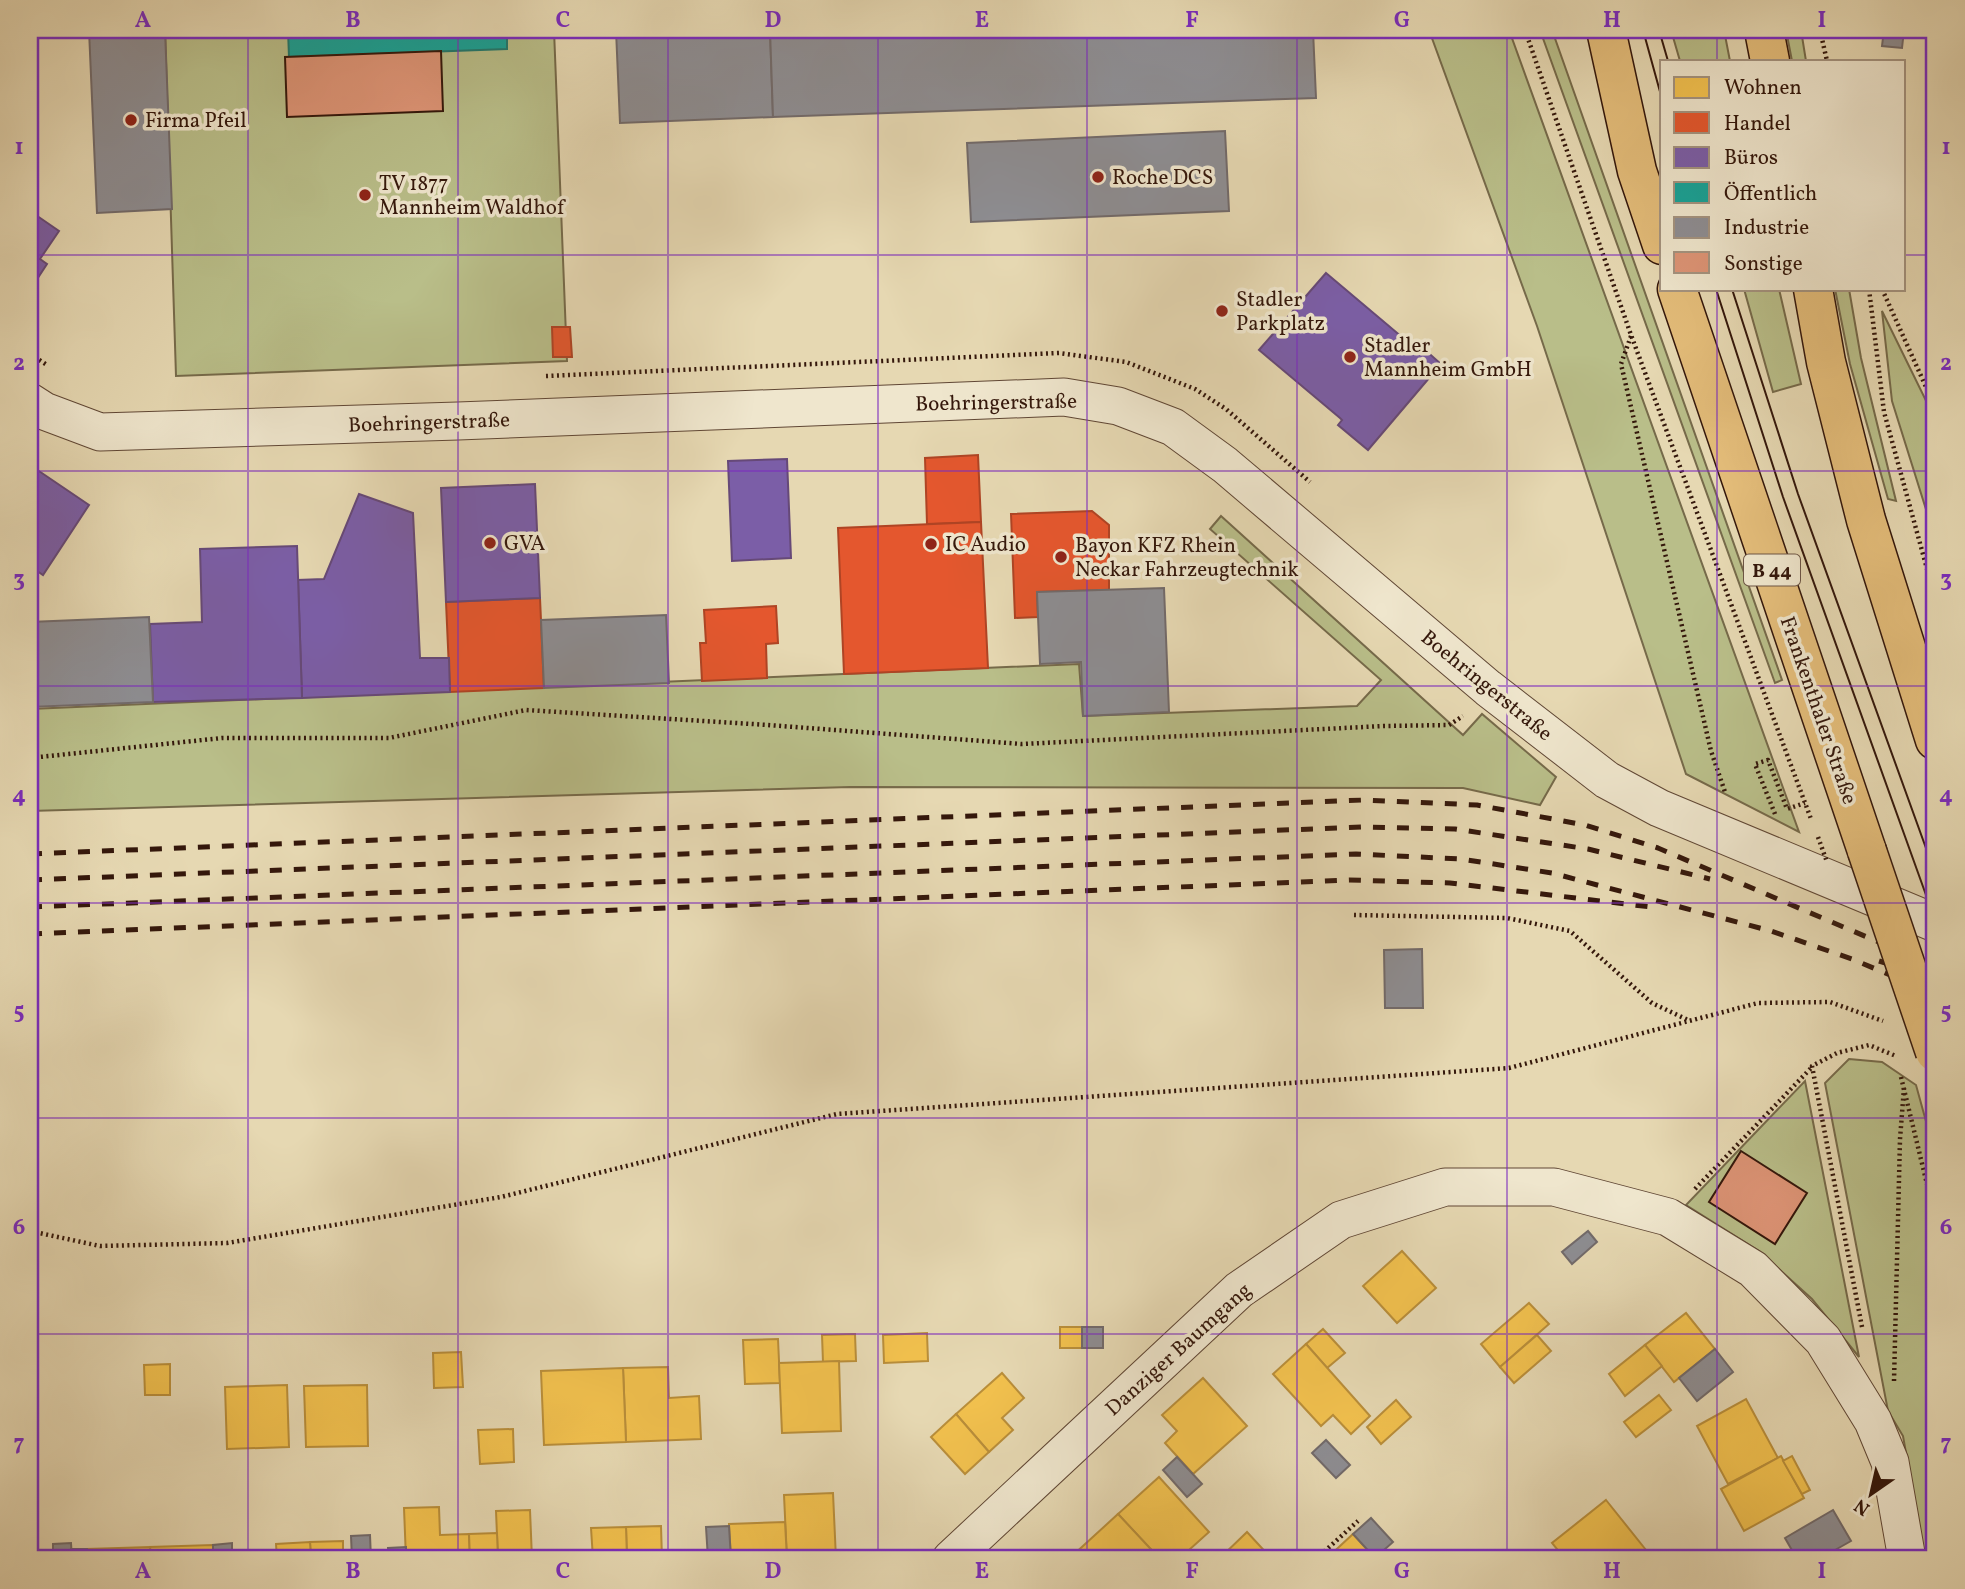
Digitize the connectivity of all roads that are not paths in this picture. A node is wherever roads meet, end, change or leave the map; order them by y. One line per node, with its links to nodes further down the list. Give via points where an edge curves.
1 (1606, 30): 4 (main road, via 1637,172)
2 (1764, 30): 3 (main road)
3 (1770, 60)
4 (1660, 239)
5 (1677, 290): 10 (main road, Frankenthaler Straße / B 44, bridge, via 1867,851)
6 (1813, 290): 8 (main road, via 1826,362 1866,520)
7 (30, 402): 9 (street, Boehringerstraße, via 100,432 1064,397 1118,406 1173,427 1226,465 1488,688 1607,780 1659,808)
8 (1935, 740)
9 (1935, 923)
10 (1919, 1055)
11 (951, 1559): 12 (street, Danziger Baumgang, via 1239,1290 1340,1220 1445,1187 1555,1186 1668,1217 1753,1269 1823,1340 1873,1421 1890,1462)
12 (1908, 1559)

